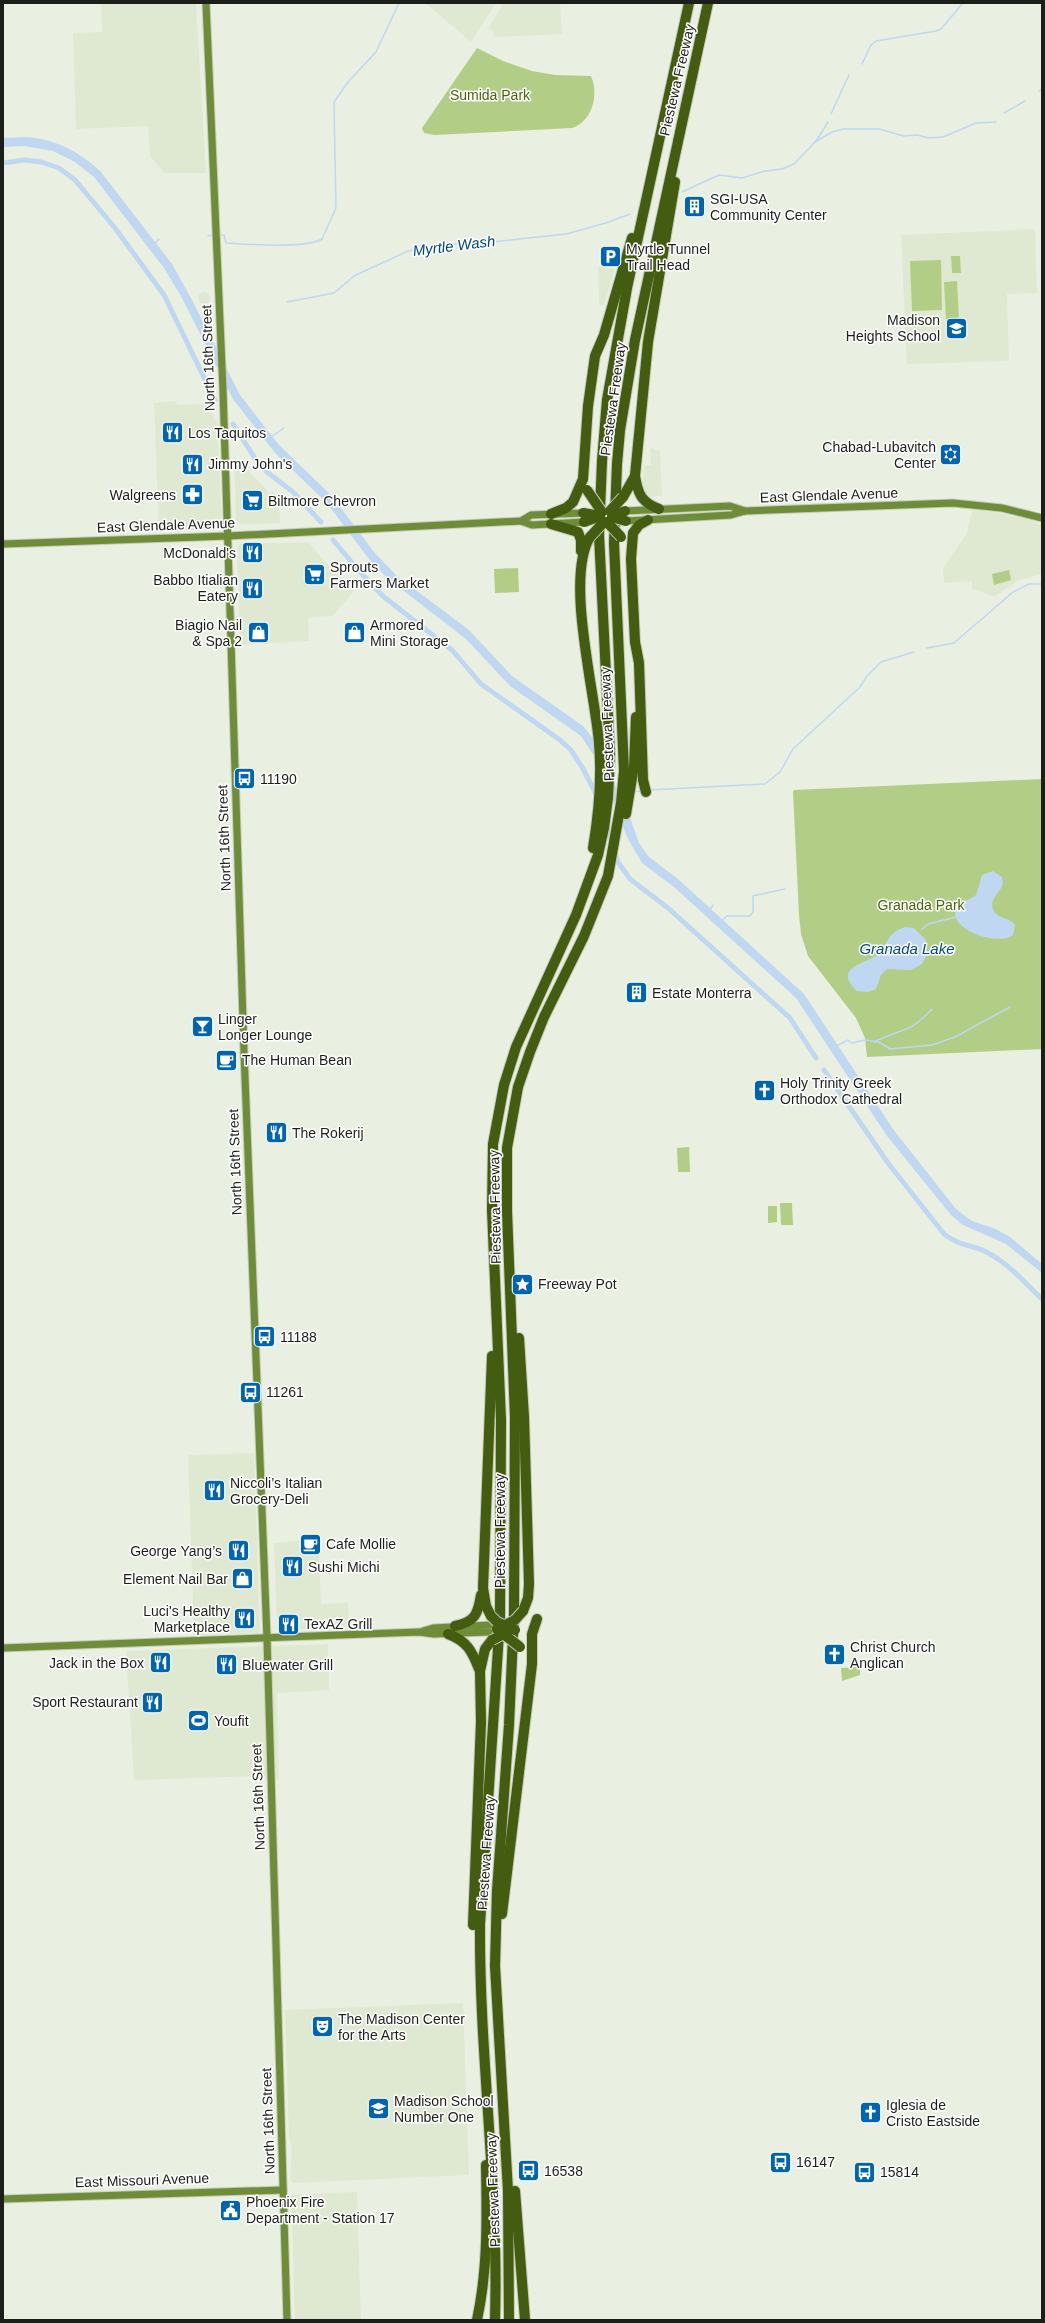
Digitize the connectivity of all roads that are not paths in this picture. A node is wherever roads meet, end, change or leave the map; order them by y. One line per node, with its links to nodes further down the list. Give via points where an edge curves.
1 (206, 3): 16 (main road, North 16th Street)
2 (689, 3): 5 (highway, Piestewa Freeway)
3 (708, 3): 4 (highway, Piestewa Freeway)
4 (679, 133): 6 (highway, via 681,150 644,368); 23 (highway, Piestewa Freeway, via 630,366 617,464 614,542 624,771)
5 (661, 134): 7 (highway, via 651,160 610,314 595,356 588,406); 22 (highway, Piestewa Freeway, via 627,288 607,400 599,550 610,755 608,798)
6 (634, 476): 8 (highway, via 636,489 641,498); 11 (highway, bridge, via 623,497)
7 (583, 479): 11 (highway, bridge); 14 (highway, via 574,502)
8 (659, 509): 9 (main road, East Glendale Avenue, via 730,506); 10 (main road, East Glendale Avenue)
9 (745, 511): 13 (main road, East Glendale Avenue, via 914,504 976,505); 15 (main road, East Glendale Avenue, via 731,515)
10 (626, 516): 11 (highway, bridge); 15 (main road, East Glendale Avenue)
11 (606, 517): 12 (highway, bridge); 18 (highway, bridge, via 590,537); 19 (highway, bridge, via 621,537)
12 (584, 518): 14 (main road, East Glendale Avenue)
13 (1042, 518)
14 (551, 519): 16 (main road, East Glendale Avenue, via 531,515 522,521); 18 (highway, via 578,532 581,537)
15 (648, 520): 19 (highway, via 638,525 633,533)
16 (228, 536): 17 (main road, East Glendale Avenue); 30 (main road, North 16th Street, via 244,1052)
17 (3, 544)
18 (582, 555): 22 (highway, via 580,584 584,638 599,742)
19 (632, 559): 20 (highway)
20 (635, 642): 21 (highway, via 639,663 643,780); 23 (highway, via 635,741 632,780 622,831)
21 (646, 792)
22 (596, 851): 25 (highway, Piestewa Freeway, via 589,882 516,1047 496,1120 491,1168)
23 (612, 856): 24 (highway, Piestewa Freeway, via 608,876 584,936 544,1017 518,1087 507,1156)
24 (511, 1295): 28 (highway, bridge, via 517,1318 524,1417 529,1584 528,1598 523,1611); 35 (highway, Piestewa Freeway, via 515,1426 514,1613 496,1911)
25 (496, 1299): 26 (highway); 34 (highway, Piestewa Freeway, via 501,1428 500,1618 480,1924)
26 (483, 1588): 28 (highway, via 486,1606); 29 (highway, via 474,1618)
27 (537, 1619): 33 (highway, via 532,1634)
28 (502, 1628): 29 (main road); 32 (highway, via 484,1653); 33 (highway, bridge, via 526,1657)
29 (452, 1630): 30 (main road); 32 (highway, via 456,1637 471,1649)
30 (267, 1638): 31 (main road); 38 (main road, North 16th Street)
31 (3, 1648)
32 (480, 1671): 34 (highway, via 481,1722 473,1923 473,1966)
33 (530, 1675): 35 (highway, via 504,1891 499,1966)
34 (479, 1981): 36 (highway, Piestewa Freeway)
35 (495, 1981): 37 (highway, Piestewa Freeway)
36 (486, 2073): 41 (highway, via 482,2093 486,2150 486,2244); 42 (highway, Piestewa Freeway, via 494,2191)
37 (506, 2149): 43 (highway, Piestewa Freeway); 44 (highway, via 512,2160)
38 (283, 2190): 39 (main road, East Missouri Avenue); 40 (main road, North 16th Street)
39 (3, 2199)
40 (287, 2320)
41 (477, 2320)
42 (495, 2320)
43 (509, 2320)
44 (525, 2320)

